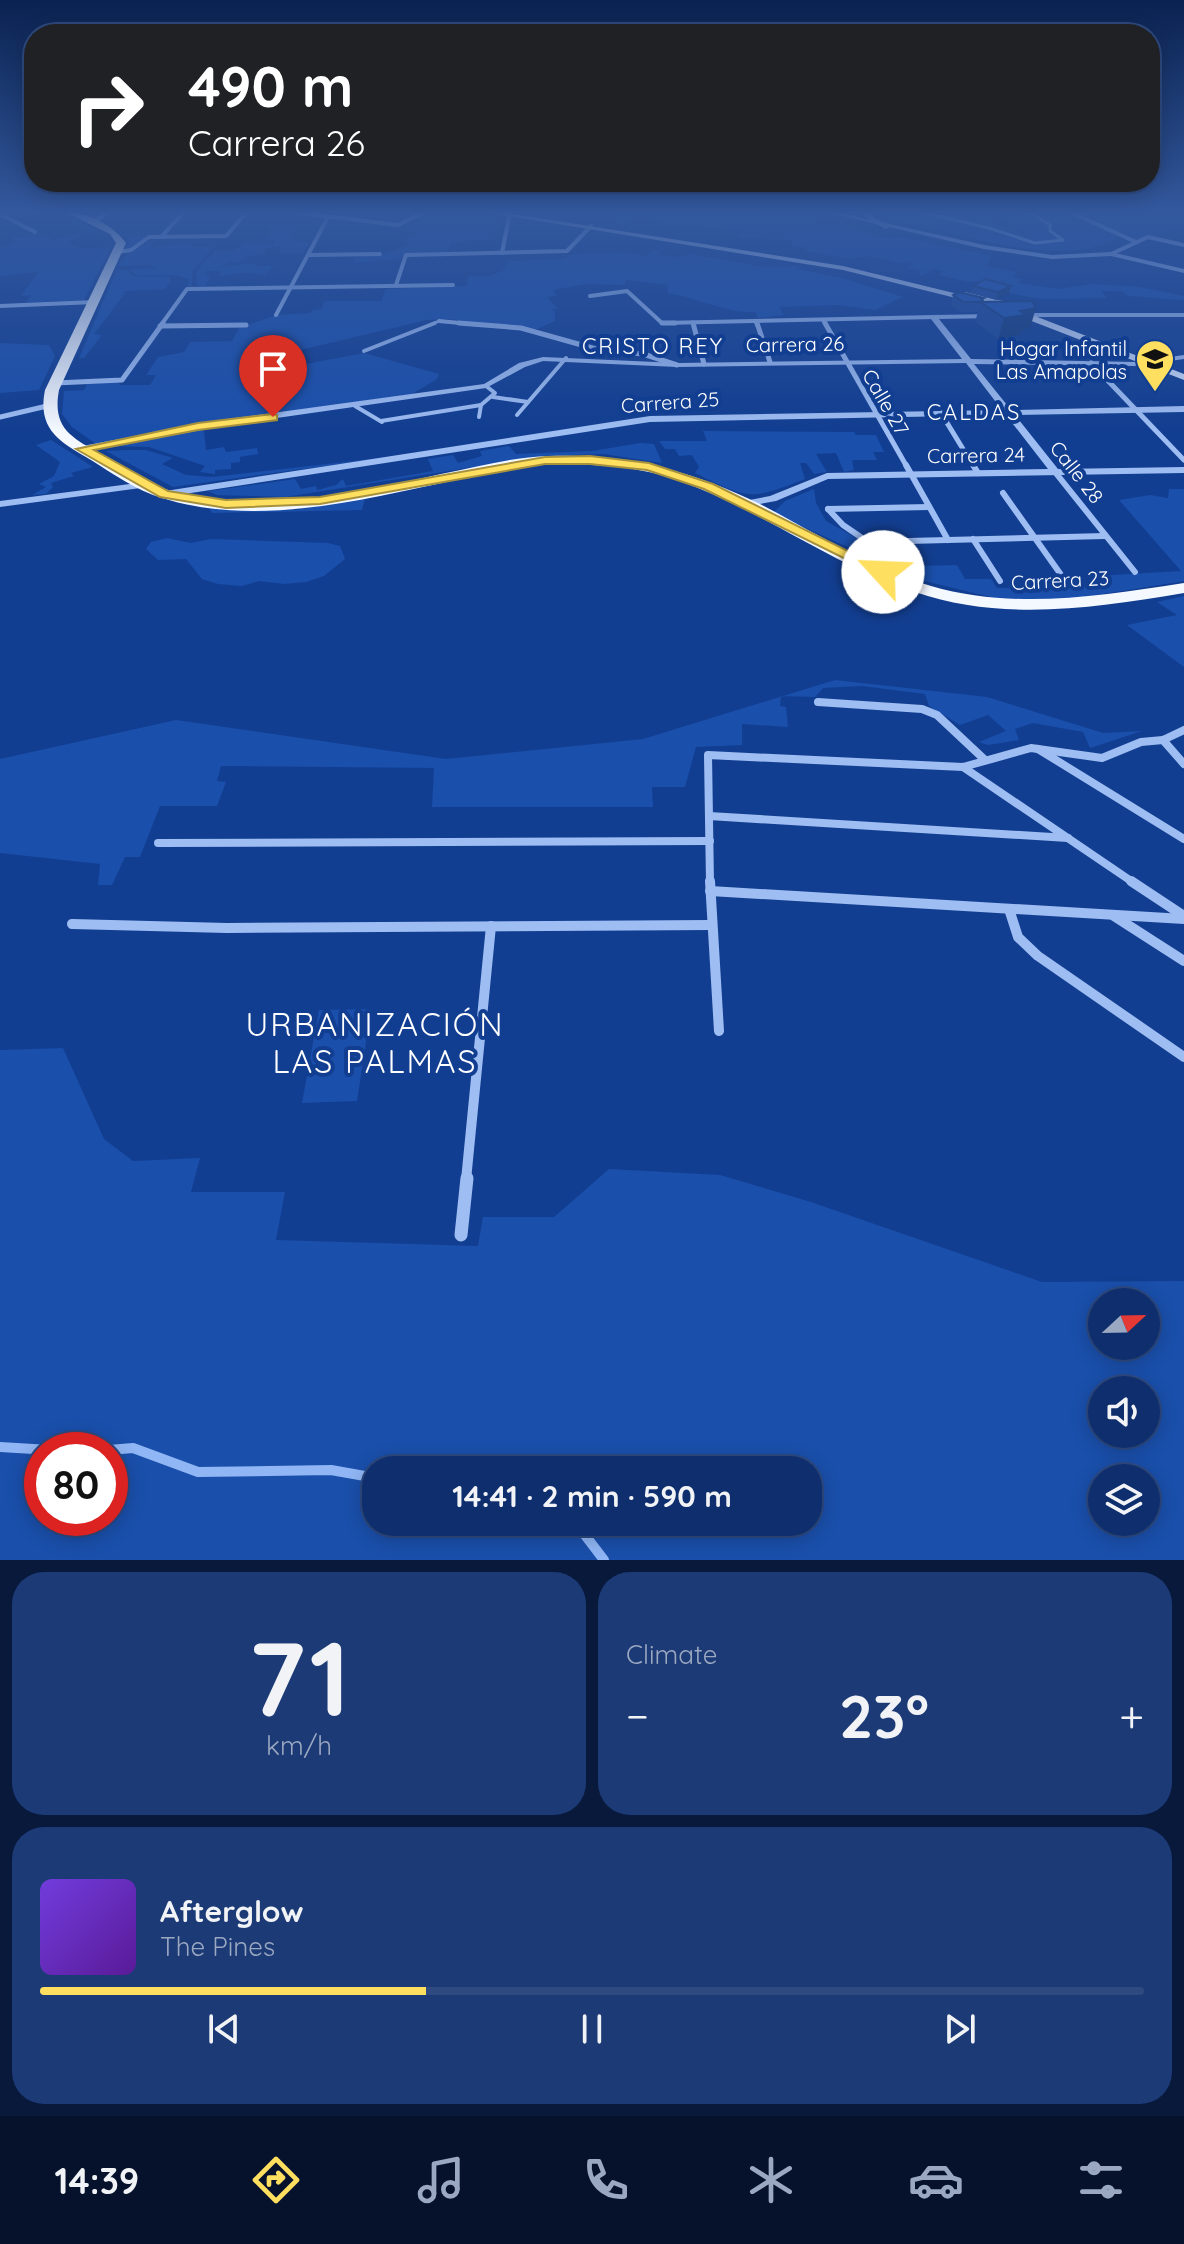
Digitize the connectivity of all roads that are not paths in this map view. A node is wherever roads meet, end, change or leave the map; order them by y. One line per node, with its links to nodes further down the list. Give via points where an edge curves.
1 (102, 285): 8 (highway)
2 (396, 285): 3 (street); 6 (street)
3 (453, 285)
4 (910, 285): 11 (main road)
5 (923, 285): 12 (main road)
6 (291, 287): 10 (street); 20 (street, via 187,289)
7 (590, 296): 18 (street, via 627,291 662,323)
8 (94, 302): 9 (street); 33 (highway)
9 (0, 306)
10 (276, 315)
11 (1027, 315): 12 (street); 14 (street); 27 (main road)
12 (1039, 315): 13 (street); 27 (main road)
13 (1184, 315)
14 (934, 317): 15 (street); 25 (street, Calle 28)
15 (823, 320): 17 (street); 24 (street, Calle 27)
16 (439, 321): 21 (street); 30 (street, via 521,328)
17 (756, 321): 18 (street); 26 (street)
18 (693, 322): 29 (street)
19 (246, 325): 20 (street)
20 (160, 326): 33 (street, via 122,380)
21 (364, 351)
22 (1184, 357): 27 (street, Carrera 26)
23 (566, 358): 30 (street, Carrera 26); 34 (street, Carrera 26, via 522,365); 36 (street)
24 (845, 361): 25 (street, Carrera 26); 26 (street, Carrera 26); 44 (street, Calle 27)
25 (968, 361): 28 (street, Carrera 26); 42 (street, Calle 28)
26 (770, 362): 29 (street, Carrera 26)
27 (1154, 362): 28 (street, Carrera 26); 31 (main road); 32 (main road)
28 (1091, 363): 40 (street)
29 (704, 364): 30 (street, Carrera 26)
30 (678, 365)
31 (1184, 370)
32 (1184, 377)
33 (55, 383): 38 (highway)
34 (486, 386): 35 (street); 39 (street, Carrera 26)
35 (493, 397): 36 (street); 37 (street)
36 (528, 402): 45 (street)
37 (481, 405): 47 (street); 48 (street)
38 (47, 406): 46 (street); 50 (highway, Carrera 23, via 55,428)
39 (355, 406): 48 (street); 50 (street, Carrera 26, via 198,426)
40 (1136, 409): 41 (street, Carrera 25); 42 (street, Carrera 25); 51 (street)
41 (1184, 409)
42 (1008, 412): 43 (street, Carrera 25); 53 (street, Calle 28)
43 (941, 413): 44 (street, Carrera 25); 54 (street)
44 (874, 414): 55 (street, Calle 27); 58 (street, Carrera 25, via 650,419)
45 (517, 415)
46 (0, 417)
47 (479, 417)
48 (381, 421): 49 (street)
49 (387, 425)
50 (82, 449): 56 (highway, Carrera 23)
51 (1184, 460)
52 (1184, 470): 53 (street, Carrera 24)
53 (1055, 472): 54 (street, Carrera 24); 62 (street, Calle 28)
54 (978, 473): 55 (street, Carrera 24)
55 (910, 475): 60 (street, Carrera 24, via 827,476); 61 (street, Calle 27)
56 (145, 485): 58 (highway, Carrera 23); 59 (street)
57 (1003, 493): 63 (street)
58 (165, 494): 60 (highway, Carrera 23, via 200,502 280,504 545,460 590,460 649,467 743,504)
59 (0, 504)
60 (767, 506): 69 (highway, Carrera 23, via 921,588 970,600 1054,607)
61 (929, 507): 65 (street, Calle 27); 65 (street, Carrera 23, via 828,509 868,542)
62 (1105, 536): 63 (street, Carrera 23); 66 (street, Calle 28)
63 (1035, 538): 64 (street, Carrera 23); 67 (street)
64 (973, 539): 65 (street, Carrera 23); 68 (street)
65 (948, 540)
66 (1135, 572)
67 (1064, 579)
68 (1000, 581)
69 (1184, 588)
70 (818, 702): 74 (street, via 922,709 937,715)
71 (1184, 730): 72 (street)
72 (1163, 740): 73 (street, via 1141,742 1102,758); 75 (street)
73 (1037, 748): 74 (street); 79 (street)
74 (985, 760): 76 (street)
75 (1184, 764)
76 (963, 767): 77 (street, via 708,755); 78 (street)
77 (709, 816): 78 (street); 80 (street)
78 (1068, 838): 85 (street)
79 (1184, 839)
80 (710, 841): 81 (street); 82 (street)
81 (158, 843)
82 (710, 891): 83 (street); 87 (street)
83 (1009, 909): 84 (street); 91 (street, via 1018,937 1038,956)
84 (1113, 915): 85 (street); 89 (street)
85 (1184, 918)
86 (72, 924): 88 (street)
87 (712, 925): 88 (street); 90 (street)
88 (491, 926): 92 (street)
89 (1184, 961)
90 (719, 1031)
91 (1184, 1057)
92 (461, 1235)

